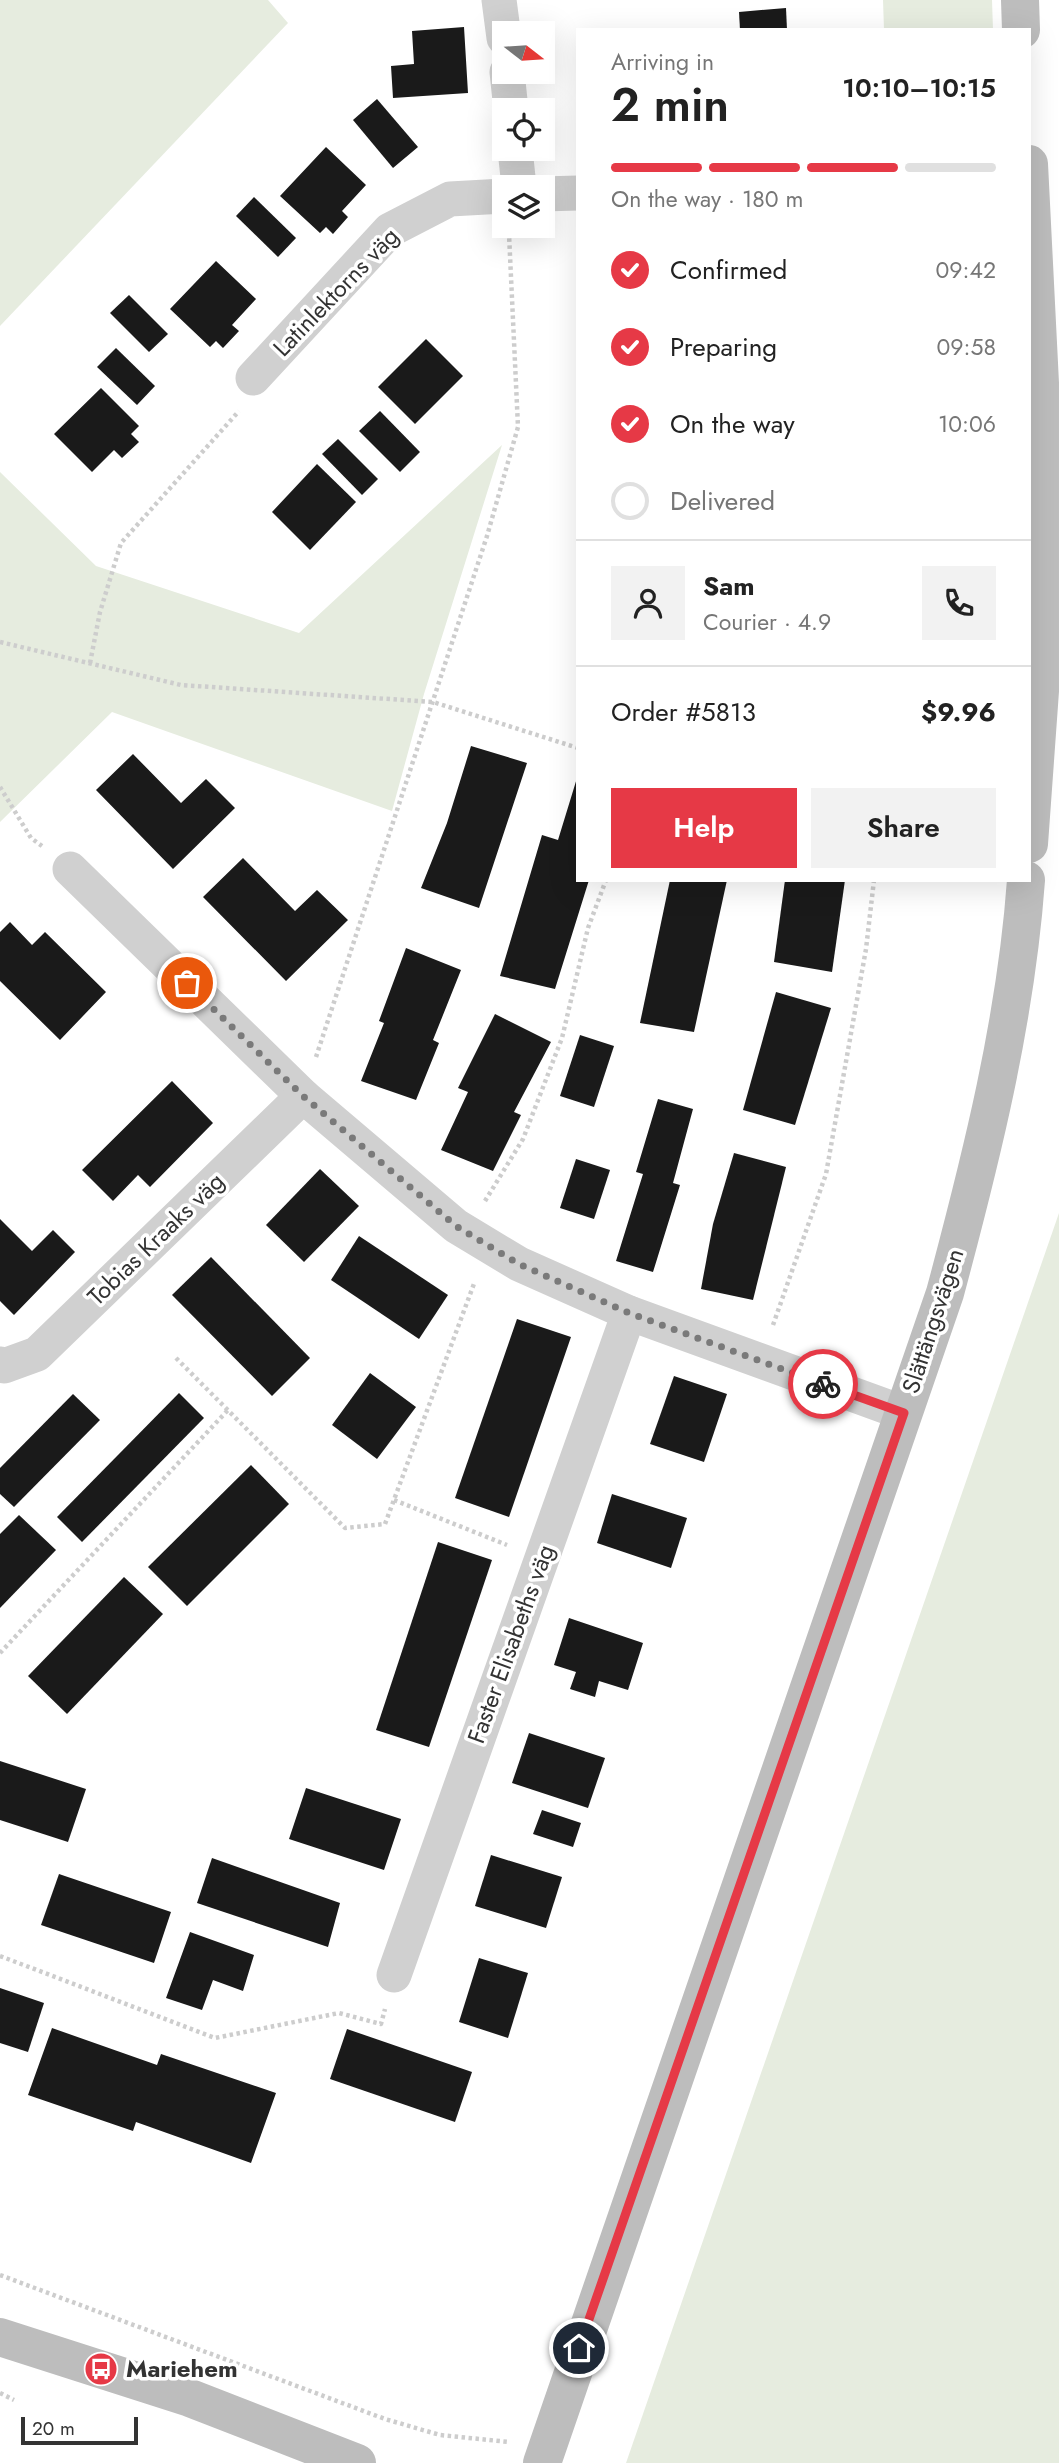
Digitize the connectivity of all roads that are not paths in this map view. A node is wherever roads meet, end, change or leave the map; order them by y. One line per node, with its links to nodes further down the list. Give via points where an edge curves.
1 (499, 0): 3 (street)
2 (1020, 0): 4 (street)
3 (502, 21)
4 (1021, 28)
5 (576, 193): 6 (street)
6 (555, 194)
7 (492, 197): 9 (street, Latinlektorns väg, via 450,199 390,230)
8 (1031, 211): 10 (street, via 1043,443 1044,649)
9 (253, 378)
10 (1031, 818)
11 (70, 869): 13 (street)
12 (1026, 882): 16 (street, Slättängsvägen, via 1003,1045 973,1188)
13 (303, 1096): 14 (street, via 456,1226 519,1264); 15 (street, Tobias Kraaks väg, via 37,1354)
14 (629, 1313): 16 (street); 17 (street, Faster Elisabeths väg)
15 (0, 1364)
16 (904, 1413): 19 (street, Slättängsvägen)
17 (394, 1975)
18 (0, 2337): 20 (street, via 190,2398)
19 (544, 2457)
20 (357, 2463)

